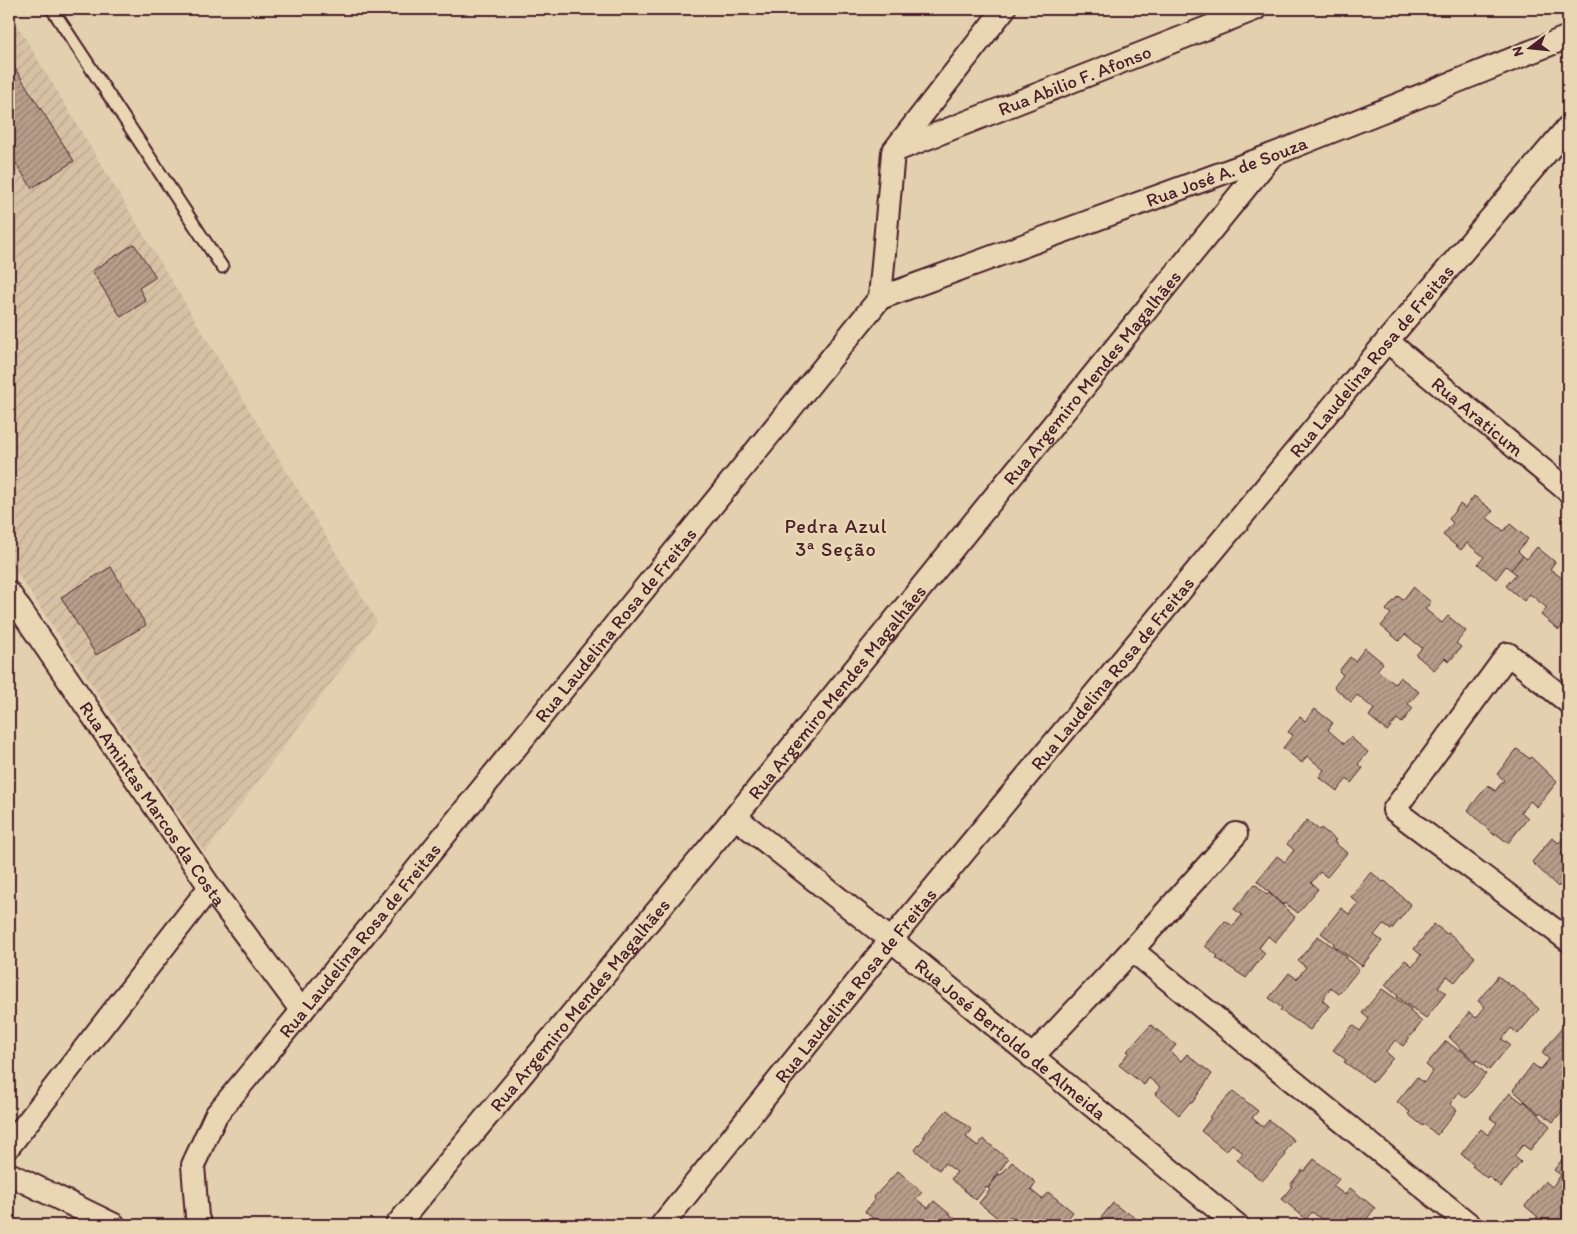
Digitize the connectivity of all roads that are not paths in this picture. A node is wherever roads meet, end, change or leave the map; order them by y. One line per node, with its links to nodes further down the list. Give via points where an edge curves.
1 (52, 9): 8 (lane)
2 (1004, 9): 6 (street)
3 (1255, 9): 6 (street, Rua Abilio F. Afonso)
4 (1568, 37): 7 (street, Rua José A. de Souza)
5 (1568, 127): 10 (street, Rua Laudelina Rosa de Freitas)
6 (893, 152): 9 (street)
7 (1272, 155): 9 (street, Rua José A. de Souza); 14 (street, Rua Argemiro Mendes Magalhães)
8 (222, 267)
9 (880, 298): 20 (street, Rua Laudelina Rosa de Freitas)
10 (1387, 341): 11 (street, Rua Araticum); 17 (street, Rua Laudelina Rosa de Freitas)
11 (1568, 491)
12 (9, 593): 16 (street, Rua Amintas Marcos da Costa)
13 (1568, 702): 18 (street, via 1508,654 1394,810)
14 (735, 817): 17 (street, Rua José Bertoldo de Almeida); 26 (street, Rua Argemiro Mendes Magalhães)
15 (1236, 834): 19 (street)
16 (210, 887): 20 (street, Rua Amintas Marcos da Costa); 22 (street)
17 (891, 940): 21 (street, Rua José Bertoldo de Almeida); 27 (street, Rua Laudelina Rosa de Freitas)
18 (1568, 940)
19 (1132, 950): 21 (street); 29 (street)
20 (302, 1011): 25 (street, Rua Laudelina Rosa de Freitas, via 216,1115 193,1165)
21 (1032, 1057): 28 (street, Rua José Bertoldo de Almeida)
22 (9, 1146)
23 (9, 1174): 24 (street)
24 (114, 1225)
25 (200, 1225)
26 (397, 1225)
27 (662, 1225)
28 (1237, 1225)
29 (1470, 1225)

